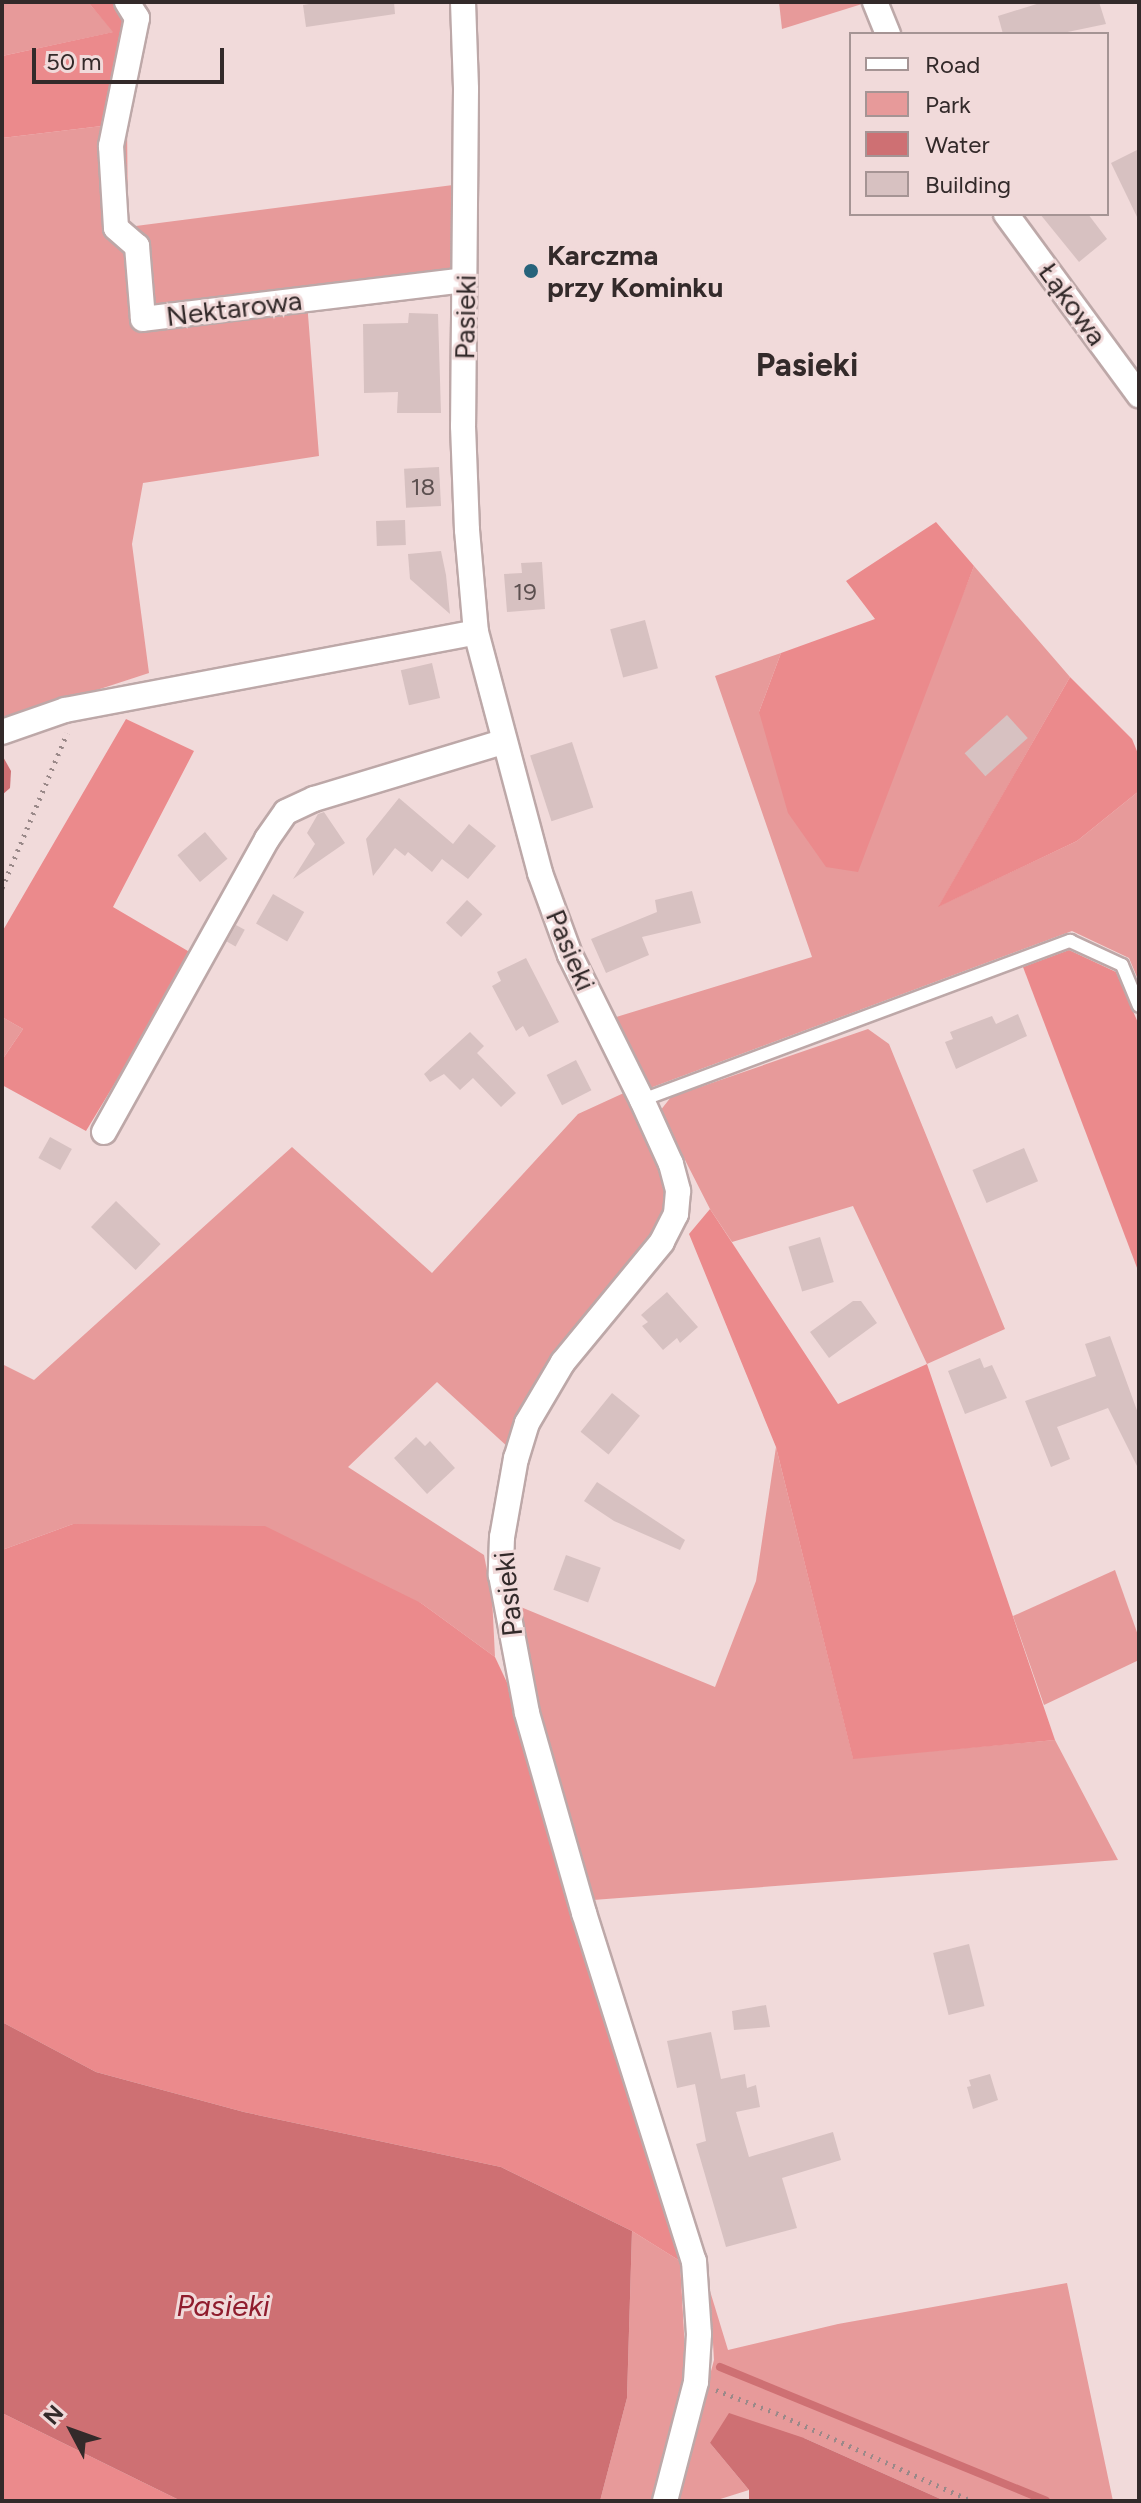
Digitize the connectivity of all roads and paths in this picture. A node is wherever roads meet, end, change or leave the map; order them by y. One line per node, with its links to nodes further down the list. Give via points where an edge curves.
1 (127, 2): 6 (street, Nektarowa, via 137,18 111,146 116,228 137,246 143,319)
2 (463, 2): 6 (street, Pasieki)
3 (875, 2): 4 (street)
4 (887, 32)
5 (1007, 216): 7 (street, Łąkowa)
6 (465, 280): 8 (street, Pasieki, via 463,426)
7 (1139, 395)
8 (476, 632): 9 (street); 11 (street, Pasieki)
9 (73, 709): 10 (street); 12 (path, via 64,744)
10 (2, 732)
11 (503, 742): 14 (street, Pasieki, via 540,873 570,955); 15 (street, via 286,812)
12 (2, 888)
13 (1139, 1006): 14 (lane, via 1122,965 1070,941)
14 (642, 1100): 16 (street, Pasieki, via 671,1164 678,1191 676,1214 662,1242 563,1362 527,1423 504,1524 501,1575 531,1727 694,2261)
15 (104, 1132)
16 (696, 2382): 17 (street, Pasieki); 18 (path)
17 (665, 2501)
18 (972, 2501)

